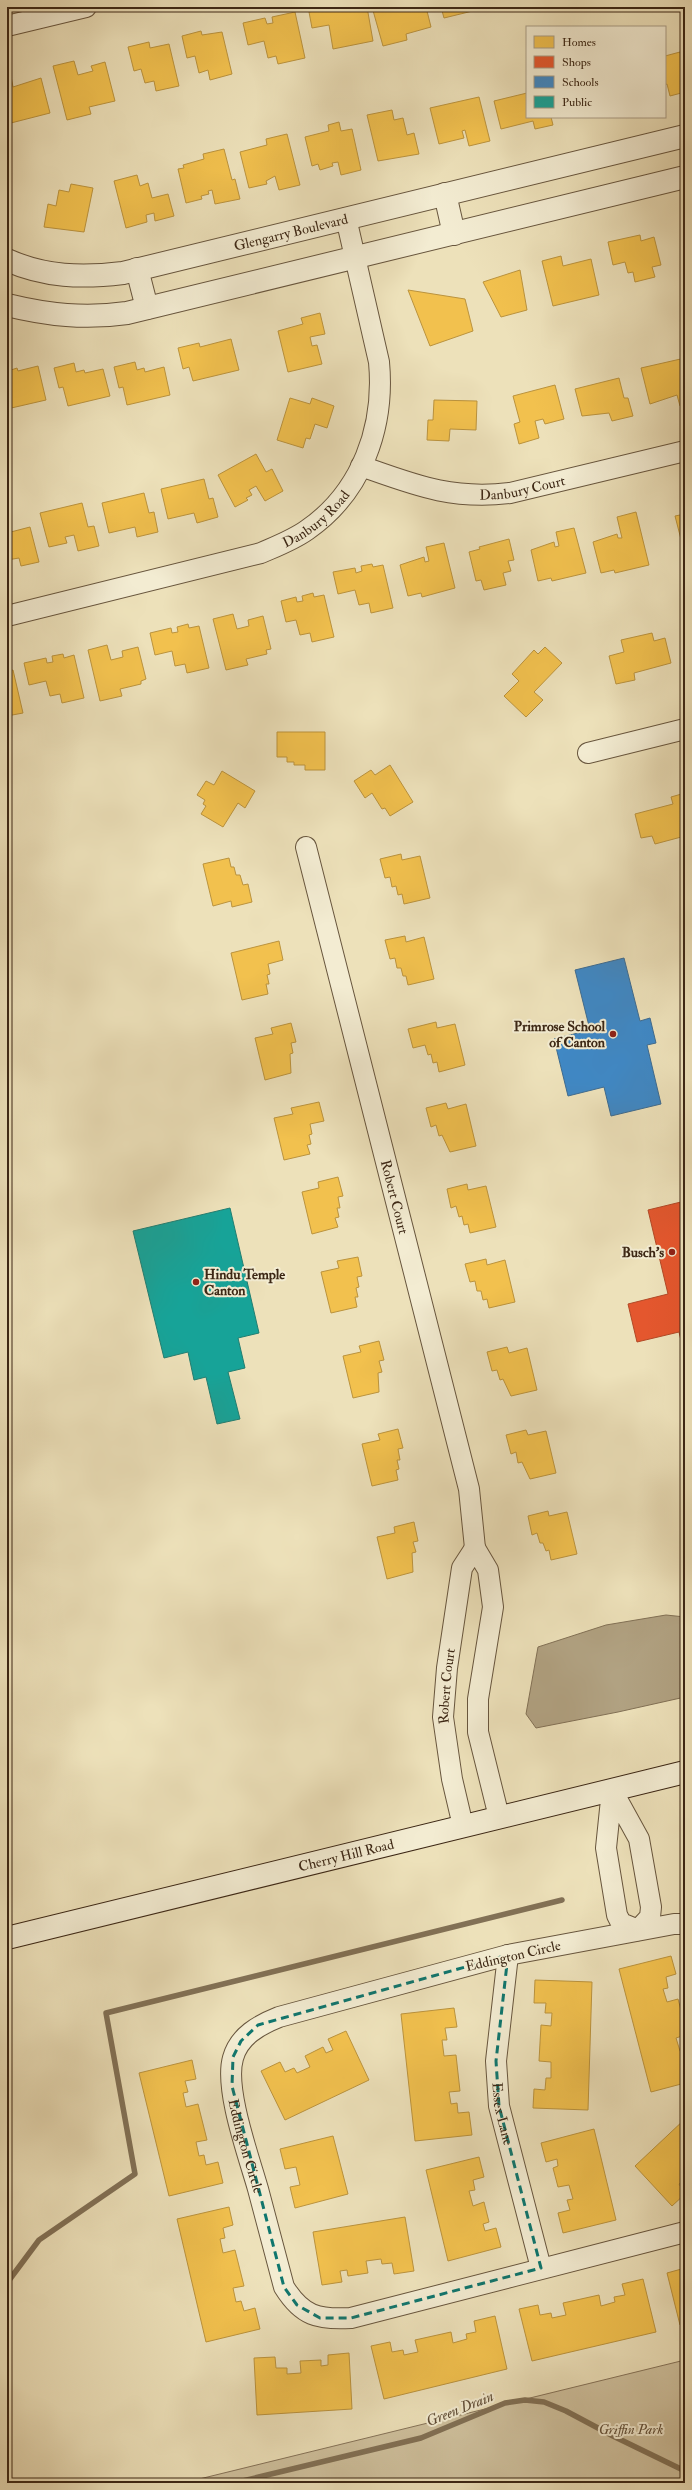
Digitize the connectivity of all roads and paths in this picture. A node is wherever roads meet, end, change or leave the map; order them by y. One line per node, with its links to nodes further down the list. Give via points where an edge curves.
1 (86, 7): 2 (street)
2 (7, 26)
3 (685, 136): 5 (street, Glengarry Boulevard)
4 (685, 177): 7 (street)
5 (445, 194): 6 (street, Glengarry Boulevard); 7 (street)
6 (346, 218): 8 (street, Danbury Road); 10 (street, Glengarry Boulevard)
7 (454, 234): 8 (street)
8 (355, 258): 12 (street); 14 (street, Danbury Road, via 379,362 381,383 380,408 373,440)
9 (7, 260): 10 (street, Glengarry Boulevard, via 22,267 74,276 95,276)
10 (137, 269): 12 (street)
11 (7, 305): 12 (street, via 40,313 84,317 106,316)
12 (147, 308)
13 (685, 451): 14 (street, Danbury Court, via 490,495 457,495 431,490)
14 (361, 466): 15 (street, Danbury Road, via 347,492 322,519 291,540 261,553)
15 (7, 616)
16 (685, 729): 17 (street)
17 (588, 753)
18 (306, 847): 19 (street, Robert Court, via 469,1489)
19 (475, 1548): 22 (street, Robert Court, via 488,1570 493,1607 478,1699 478,1732); 23 (street, Robert Court, via 462,1568 447,1668 443,1717 452,1779)
20 (685, 1772): 21 (street, Cherry Hill Road)
21 (612, 1790): 22 (street, Cherry Hill Road); 25 (street, via 639,1839 651,1907 650,1917); 25 (street, via 606,1848 617,1915 621,1923)
22 (499, 1817): 23 (street, Cherry Hill Road)
23 (463, 1826): 26 (street, Cherry Hill Road)
24 (685, 1924): 25 (street, Eddington Circle)
25 (638, 1930): 27 (street, Eddington Circle)
26 (7, 1938)
27 (508, 1955): 29 (street, Essex Lane, via 496,2061 499,2106); 29 (street, Eddington Circle, via 279,2017 258,2025 242,2042 233,2057 232,2086 243,2137 284,2287 297,2305 308,2313 320,2318 352,2318)
28 (685, 2232): 29 (street, Eddington Circle)
29 (541, 2268)

